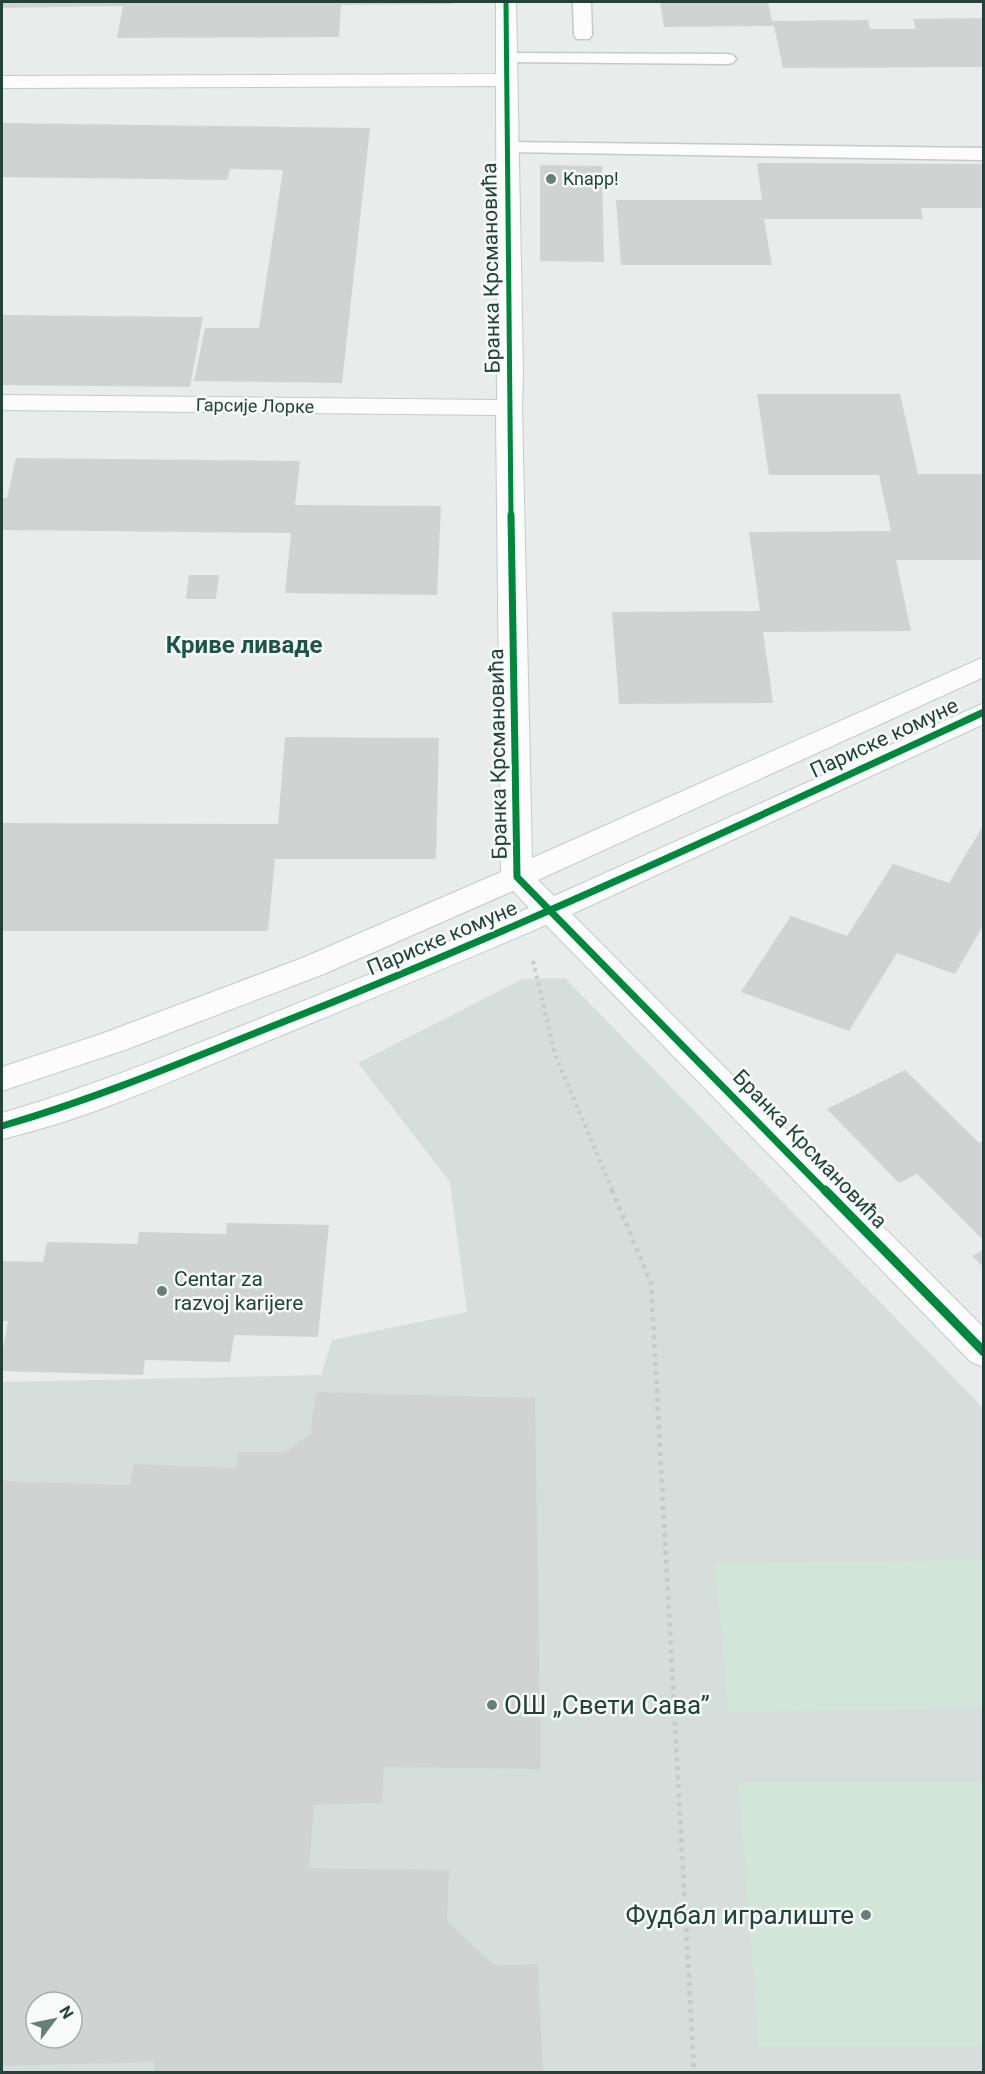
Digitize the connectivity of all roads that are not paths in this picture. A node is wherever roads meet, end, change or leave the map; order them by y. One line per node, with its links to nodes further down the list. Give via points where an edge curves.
1 (506, 2): 5 (street, Бранка Крсмановића)
2 (582, 2): 3 (lane)
3 (583, 35)
4 (727, 59): 5 (lane)
5 (507, 69): 6 (street); 7 (street, Бранка Крсмановића)
6 (2, 82)
7 (508, 148): 8 (lane); 10 (street, Бранка Крсмановића)
8 (984, 154)
9 (2, 403): 10 (street, Гарсије Лорке)
10 (509, 408): 13 (street, Бранка Крсмановића)
11 (984, 666): 13 (street, Париске комуне)
12 (984, 711): 14 (street, Париске комуне)
13 (518, 877): 14 (street, Бранка Крсмановића); 15 (street, Париске комуне, via 302,970 114,1042)
14 (552, 911): 16 (street, Париске комуне, via 332,1004 129,1083); 17 (street, Бранка Крсмановића)
15 (2, 1078)
16 (2, 1126)
17 (984, 1352)

